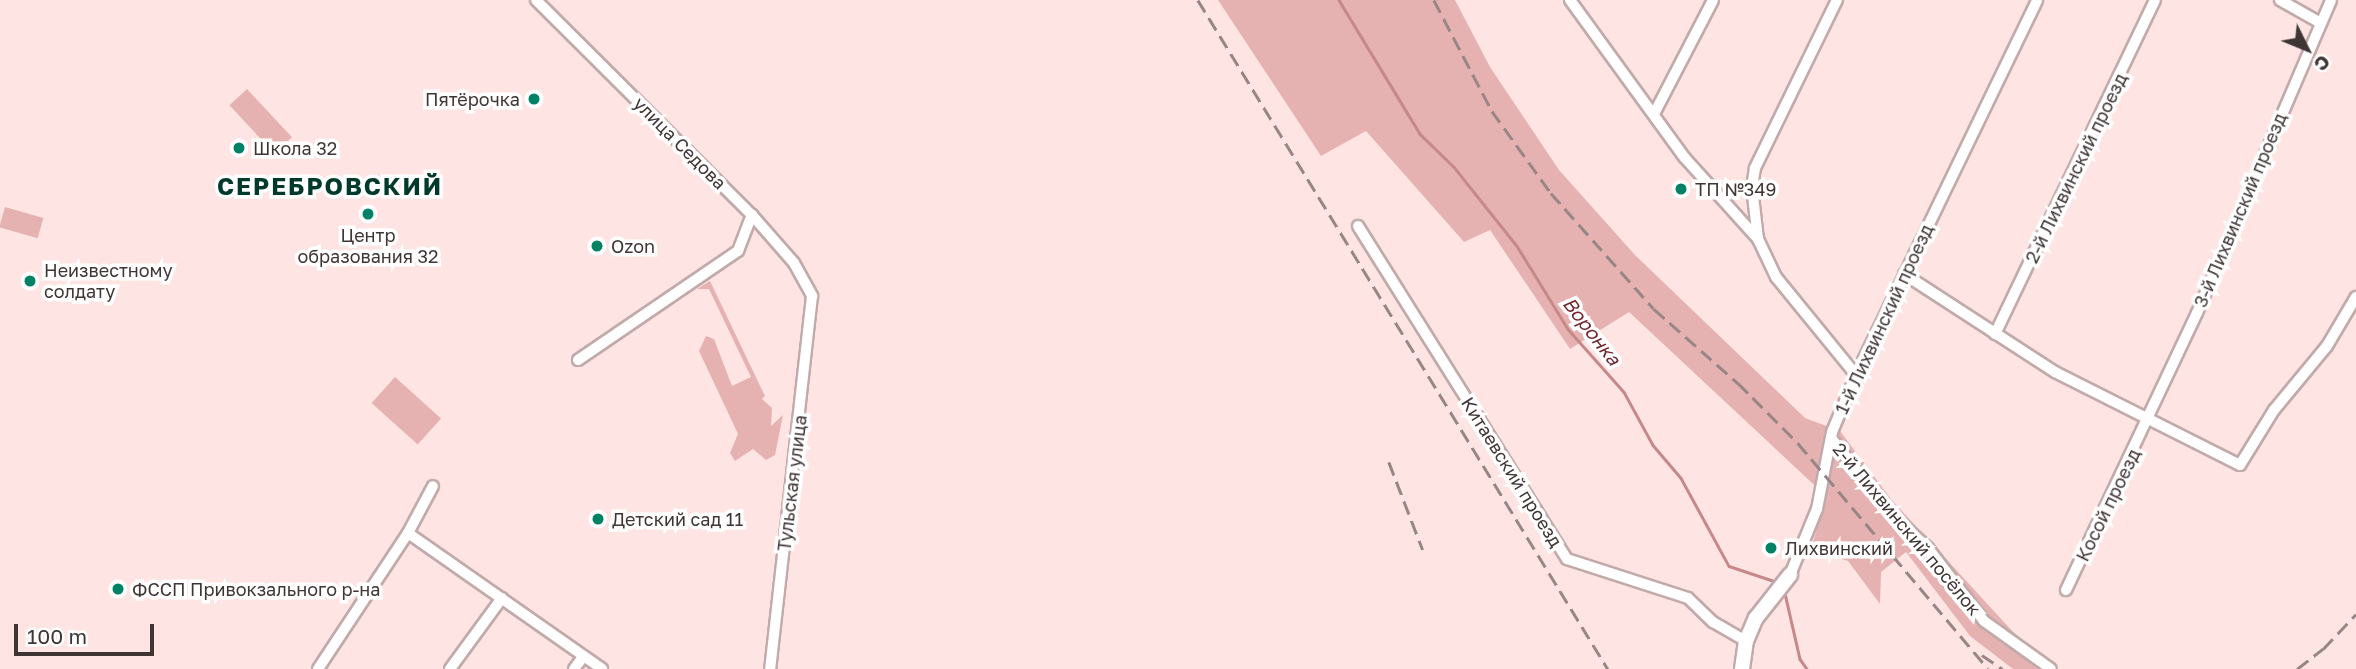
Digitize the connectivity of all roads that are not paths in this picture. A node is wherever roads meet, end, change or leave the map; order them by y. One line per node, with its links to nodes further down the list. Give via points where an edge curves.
1 (536, 0): 11 (street, улица Седова)
2 (1570, 0): 10 (street)
3 (1837, 0): 13 (street, via 1755,167 1752,187)
4 (2037, 0): 14 (street, 1-й Лихвинский проезд)
5 (2155, 0): 17 (street, 2-й Лихвинский проезд)
6 (2280, 0): 9 (street)
7 (2331, 0): 9 (street, 3-й Лихвинский проезд)
8 (1709, 3): 10 (street)
9 (2319, 22): 20 (street, 3-й Лихвинский проезд)
10 (1654, 114): 13 (street, via 1696,173)
11 (752, 215): 15 (street, улица Седова, via 794,263); 18 (street, via 738,251)
12 (1358, 226): 27 (street, Китаевский проезд, via 1567,559 1688,598 1713,622)
13 (1758, 239): 19 (street, via 1776,277)
14 (1904, 274): 17 (street); 19 (street, 1-й Лихвинский проезд)
15 (812, 296): 33 (street, Тульская улица)
16 (2356, 297): 20 (street, via 2327,346 2274,410 2240,465)
17 (1996, 334): 20 (street, via 2054,372)
18 (578, 360)
19 (1856, 375): 21 (street, 1-й Лихвинский проезд)
20 (2148, 419): 25 (street, Косой проезд)
21 (1830, 438): 24 (street, 1-й Лихвинский проезд, via 1817,509); 35 (street, 2-й Лихвинский посёлок, via 1895,518 1928,548 1984,621)
22 (433, 486): 23 (street)
23 (408, 533): 26 (street); 29 (street)
24 (1790, 575): 27 (street, 1-й Лихвинский проезд, via 1756,618)
25 (2066, 590)
26 (502, 597): 28 (street); 30 (street)
27 (1746, 641): 34 (street)
28 (583, 657): 31 (street); 32 (street)
29 (318, 669)
30 (450, 669)
31 (575, 669)
32 (602, 669)
33 (770, 669)
34 (1742, 669)
35 (2051, 669)

